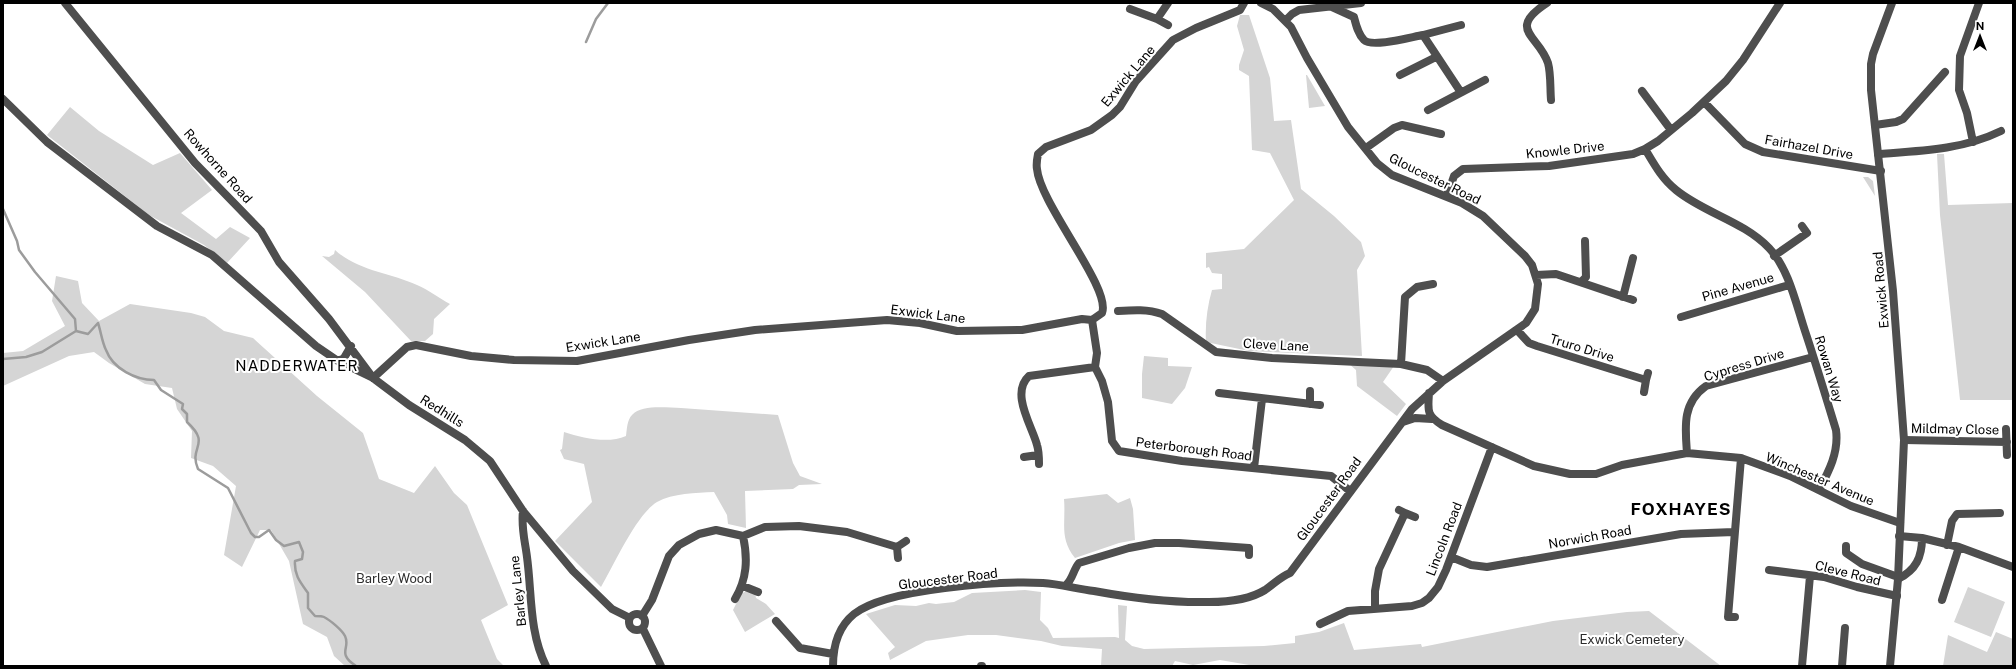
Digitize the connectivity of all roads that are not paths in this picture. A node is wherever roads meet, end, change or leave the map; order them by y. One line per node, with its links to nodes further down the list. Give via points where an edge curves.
1 (65, 3): 53 (street, Rowhorne Road, via 195,163 261,231 279,262)
2 (1168, 3): 12 (street)
3 (1244, 3): 51 (street, Exwick Lane, via 1240,10 1173,40 1136,81 1112,115 1091,130 1046,147 1038,154 1037,170 1042,188 1103,303 1102,313)
4 (1261, 3): 13 (street, Gloucester Road)
5 (1361, 3): 10 (street)
6 (1547, 3): 24 (street, via 1532,14 1528,28 1531,39 1544,53 1548,64)
7 (1780, 3): 25 (street, Knowle Drive, via 1743,60)
8 (1892, 3): 27 (street, Exwick Road, via 1871,64)
9 (1979, 3): 31 (street, via 1960,56 1959,90)
10 (1332, 7): 13 (street, via 1299,10); 16 (street, via 1354,17 1360,36 1365,42 1374,44)
11 (1130, 9): 12 (street)
12 (1157, 19): 14 (street)
13 (1286, 20): 32 (street, Gloucester Road, via 1346,123)
14 (1168, 25)
15 (1461, 25): 16 (street)
16 (1423, 35): 17 (street)
17 (1436, 57): 19 (street); 21 (street)
18 (1945, 72): 27 (street, via 1903,119)
19 (1400, 75)
20 (1485, 80): 21 (street)
21 (1460, 91): 26 (street)
22 (1642, 91): 28 (street)
23 (3, 99): 55 (street, Redhills, via 46,142 156,226 212,255 316,346)
24 (1551, 100)
25 (1704, 102): 28 (street, Knowle Drive); 35 (street, Fairhazel Drive, via 1745,144 1763,152)
26 (1428, 110)
27 (1875, 125): 34 (street, Exwick Road)
28 (1671, 130): 33 (street, Knowle Drive)
29 (2001, 131): 31 (street)
30 (1441, 134): 32 (street, Gloucester Road, via 1402,125)
31 (1973, 142): 34 (street, via 1940,149)
32 (1366, 148): 36 (street, Gloucester Road, via 1388,173)
33 (1645, 149): 36 (street, Knowle Drive, via 1633,154 1549,166 1464,169 1454,176); 41 (street, Rowan Way, via 1660,174 1676,190 1743,228)
34 (1878, 154): 35 (street, Exwick Road)
35 (1881, 171): 70 (street, Exwick Road)
36 (1447, 196): 43 (street, Gloucester Road, via 1471,207 1483,216 1525,256)
37 (1802, 226): 38 (street)
38 (1807, 233): 39 (street); 41 (street)
39 (1813, 240)
40 (1587, 245): 44 (street, via 1586,277)
41 (1774, 256): 46 (street, Rowan Way)
42 (1633, 258): 47 (street)
43 (1536, 275): 44 (street, via 1556,274); 52 (street, Gloucester Road, via 1538,292 1535,309 1526,323)
44 (1581, 282): 47 (street)
45 (1433, 284): 56 (street, via 1417,286 1405,297)
46 (1789, 285): 50 (street, Pine Avenue, via 1692,308); 54 (street, Rowan Way)
47 (1623, 297): 48 (street)
48 (1633, 300)
49 (1118, 312): 56 (street, Cleve Lane, via 1136,310 1162,314 1210,349 1226,354)
50 (1680, 316)
51 (1092, 320): 57 (street, Peterborough Road, via 1097,353); 58 (street, Exwick Lane, via 1082,319 1022,330 957,331 920,323 887,320 755,330 577,361 471,356 416,345 407,346)
52 (1517, 330): 59 (street, Gloucester Road); 61 (street, Truro Drive, via 1533,345 1647,377)
53 (351, 346): 55 (street, via 344,358); 58 (street, Rowhorne Road)
54 (1813, 357): 73 (street, Cypress Drive, via 1706,386 1700,390 1690,403 1686,416); 80 (street, Rowan Way, via 1837,438 1834,459)
55 (338, 361): 58 (street, Redhills)
56 (1401, 364): 59 (street, Cleve Lane, via 1427,370)
57 (1096, 367): 74 (street, via 1029,376 1024,381 1024,409); 79 (street, Peterborough Road, via 1108,402 1112,441 1119,451 1182,461)
58 (373, 378): 83 (street, Redhills, via 409,405 465,440 490,462)
59 (1443, 381): 63 (street, Gloucester Road)
60 (1310, 391): 65 (street)
61 (1644, 392)
62 (1219, 393): 64 (street, via 1231,391)
63 (1429, 393): 67 (street, via 1429,412); 68 (street, Gloucester Road)
64 (1262, 399): 65 (street); 79 (street)
65 (1310, 404): 66 (street)
66 (1320, 405)
67 (1432, 419): 68 (street, Winchester Avenue, via 1415,418); 72 (street, Winchester Avenue)
68 (1403, 422): 81 (street, Gloucester Road)
69 (2006, 429): 71 (street, Mildmay Close)
70 (1904, 440): 71 (street, Mildmay Close); 87 (street, Exwick Road)
71 (2007, 442): 75 (street, Mildmay Close)
72 (1492, 447): 73 (street, Winchester Avenue, via 1544,470 1583,474 1596,474 1622,465); 98 (street, Lincoln Road)
73 (1687, 453): 77 (street, Winchester Avenue)
74 (1038, 455): 76 (street); 78 (street)
75 (2007, 455)
76 (1024, 457)
77 (1741, 458): 80 (street, Winchester Avenue); 88 (street)
78 (1039, 464)
79 (1254, 468): 81 (street, Peterborough Road, via 1331,476)
80 (1819, 490): 87 (street, Winchester Avenue)
81 (1350, 491): 105 (street, Gloucester Road, via 1290,573 1257,594 1226,601 1174,601 1115,595)
82 (1988, 504): 84 (street)
83 (523, 511): 113 (street, Redhills, via 595,594 612,610); 119 (street, Barley Lane, via 522,524 535,638)
84 (1988, 513): 85 (street); 93 (street, via 1958,514 1952,521)
85 (2000, 513)
86 (1415, 517): 110 (street, via 1402,511 1379,569)
87 (1900, 524): 90 (street, Exwick Road)
88 (1734, 532): 98 (street, Norwich Road, via 1681,534 1487,567 1471,565); 112 (street)
89 (743, 536): 95 (street, via 765,527 799,526 847,532); 104 (street, via 746,553); 111 (street, via 716,530 694,536 679,545 669,556 652,600)
90 (1899, 536): 91 (street); 103 (street, Exwick Road)
91 (1922, 538): 93 (street); 103 (street, via 1922,546 1914,568)
92 (906, 541): 95 (street)
93 (1947, 545): 96 (street)
94 (1846, 546): 103 (street, via 1846,553 1857,562)
95 (896, 547): 99 (street)
96 (1959, 547): 100 (street); 109 (street)
97 (1250, 549): 105 (street, via 1169,543 1134,547 1079,563)
98 (1451, 557): 110 (street, Lincoln Road, via 1438,587 1426,601 1412,606)
99 (898, 558)
100 (2013, 567)
101 (1769, 570): 102 (street, Cleve Road)
102 (1810, 576): 107 (street, Cleve Road); 122 (street)
103 (1898, 578): 107 (street, Exwick Road)
104 (743, 586): 106 (street); 108 (street)
105 (1066, 586): 118 (street, Gloucester Road, via 1005,583 909,594 876,603 852,615 837,638)
106 (758, 592)
107 (1896, 596): 124 (street, Exwick Road)
108 (735, 599)
109 (1942, 600)
110 (1375, 608): 115 (street, Lincoln Road, via 1348,611)
111 (642, 616): 113 (street, via 636,614); 116 (street, Redhills, via 646,621)
112 (1729, 617)
113 (630, 618): 116 (street, Redhills, via 629,624 633,630)
114 (776, 621): 118 (street, via 781,635 800,648)
115 (1320, 624)
116 (642, 629): 120 (street, Redhills)
117 (1842, 633): 123 (street)
118 (833, 654): 121 (street)
119 (546, 666)
120 (661, 666)
121 (833, 666)
122 (1802, 666)
123 (1842, 666)
124 (1890, 666)

